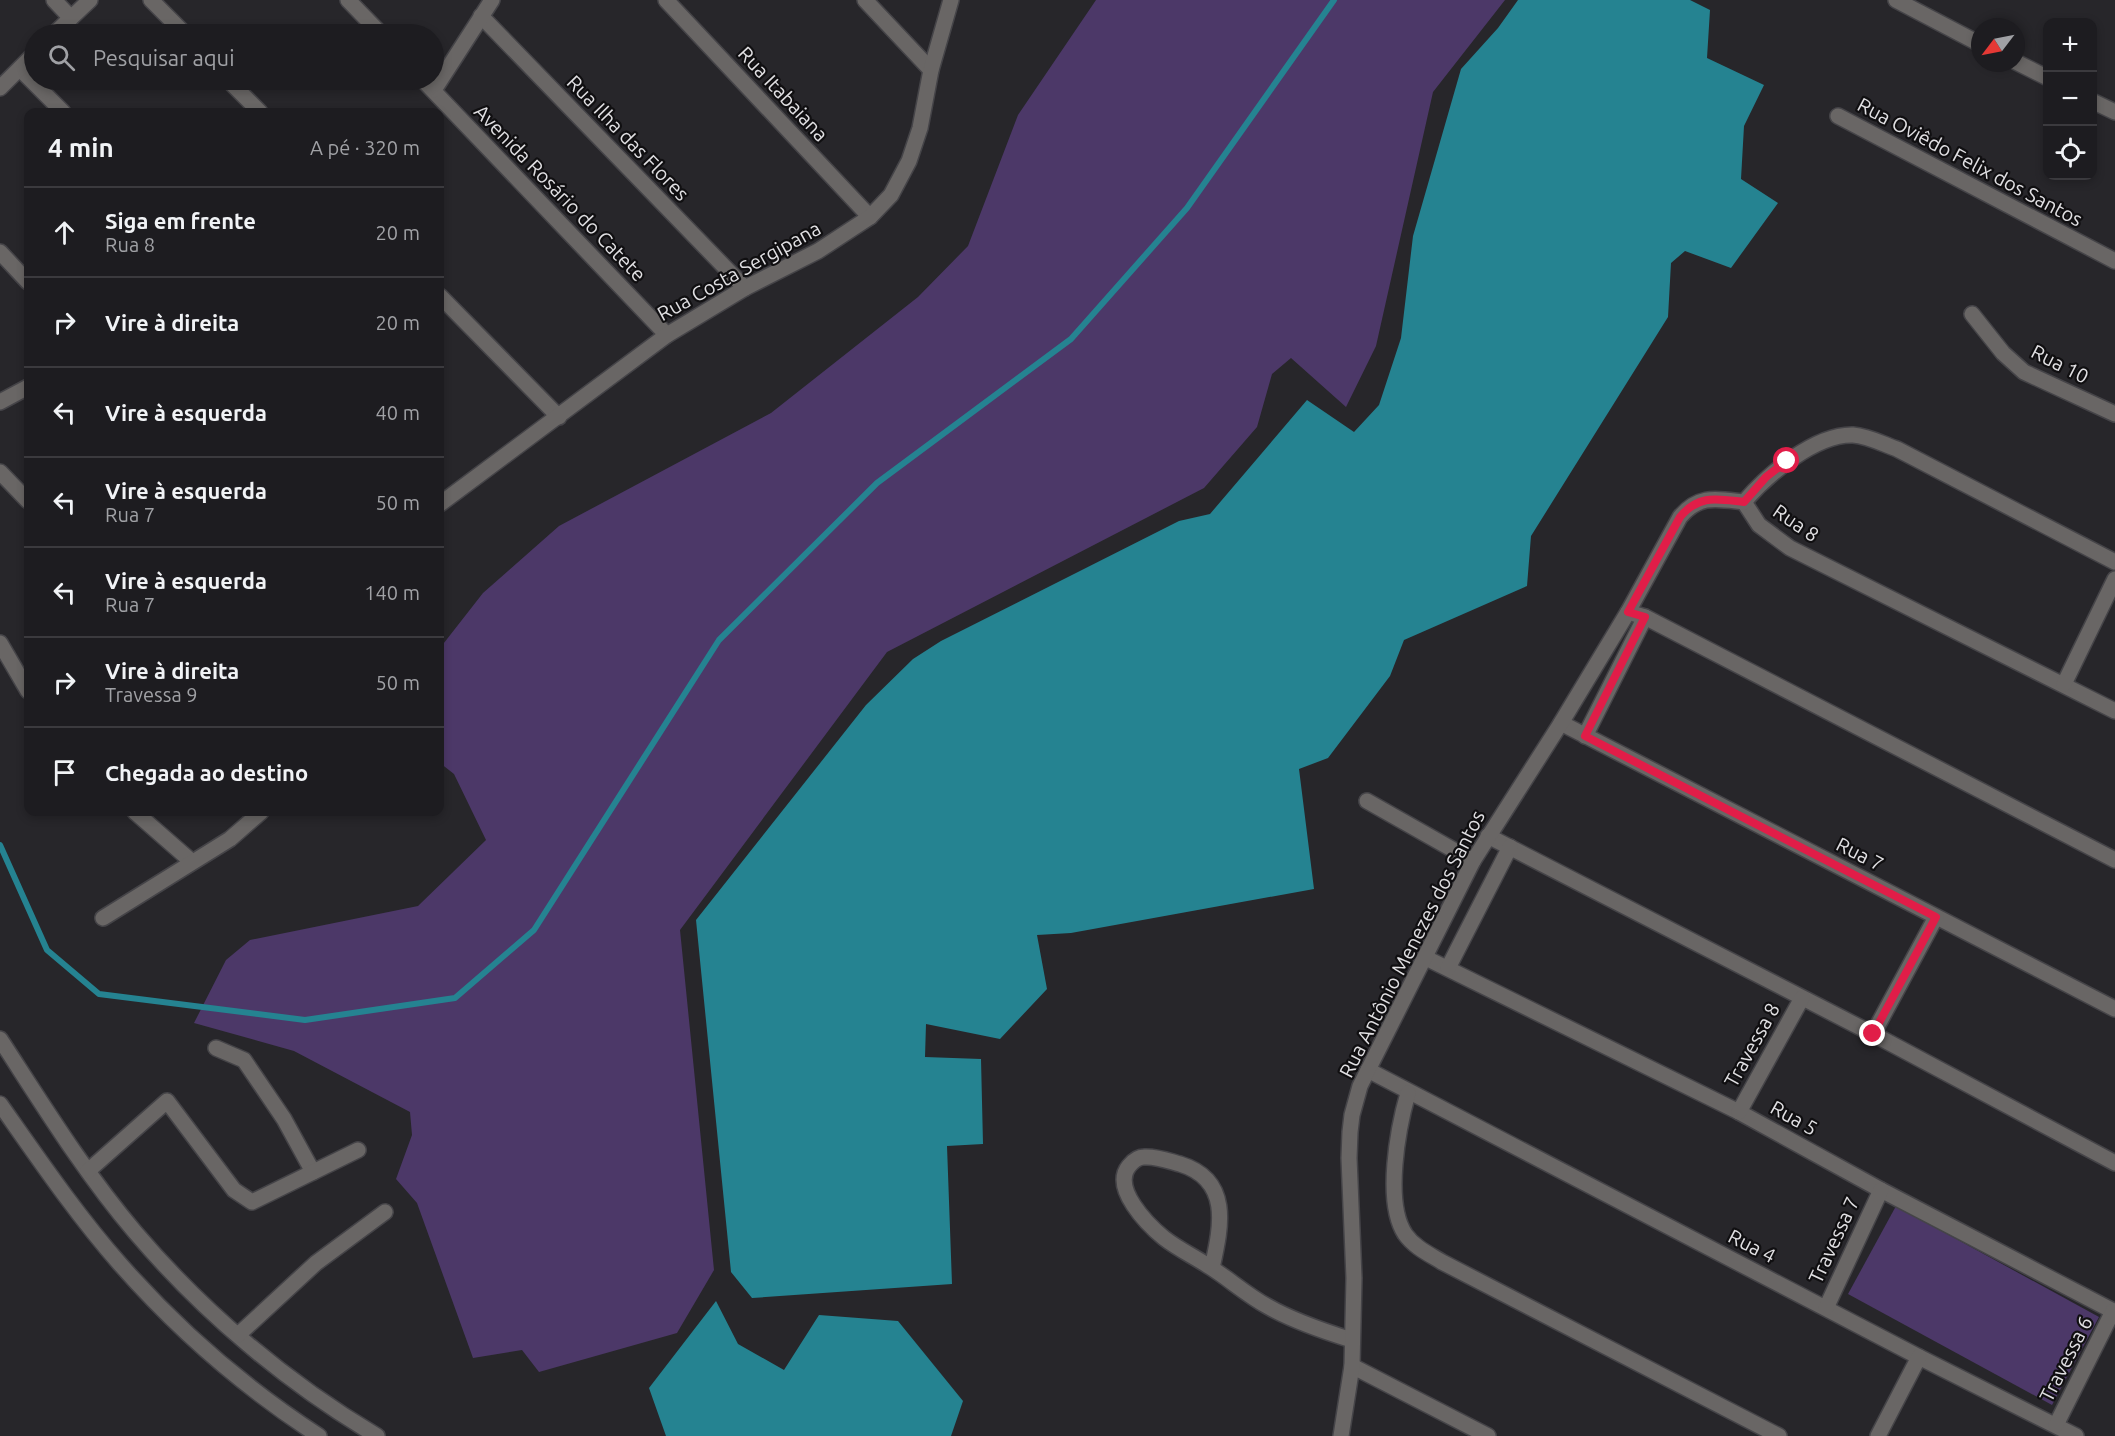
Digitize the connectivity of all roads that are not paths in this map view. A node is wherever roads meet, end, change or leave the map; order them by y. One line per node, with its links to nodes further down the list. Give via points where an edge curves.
1 (54, 0): 11 (street)
2 (90, 0): 11 (street)
3 (151, 0): 13 (street)
4 (348, 0): 14 (street)
5 (492, 0): 10 (street)
6 (666, 0): 32 (street, Rua Itabaiana)
7 (864, 0): 20 (street)
8 (951, 0): 20 (street, Rua Costa Sergipana)
9 (1896, 0): 15 (street)
10 (481, 16): 17 (street); 36 (street, Rua Ilha das Flores)
11 (71, 18): 12 (street)
12 (65, 24)
13 (175, 24)
14 (371, 24)
15 (1971, 39)
16 (24, 65): 19 (street)
17 (444, 65)
18 (2025, 66): 22 (street)
19 (20, 69): 21 (street); 23 (street)
20 (932, 70): 32 (street, Rua Costa Sergipana, via 909,161 891,195)
21 (24, 73)
22 (2043, 76)
23 (0, 88)
24 (41, 90): 28 (street)
25 (238, 90): 29 (street)
26 (434, 90): 39 (street, Avenida Rosário do Catete)
27 (2097, 103): 30 (street)
28 (59, 108)
29 (257, 108)
30 (2115, 112)
31 (1838, 117): 34 (street, Rua Oviêdo Felix dos Santos)
32 (870, 217): 36 (street, Rua Costa Sergipana, via 818,251)
33 (0, 252): 35 (street)
34 (2115, 261)
35 (24, 278)
36 (745, 288): 39 (street, Rua Costa Sergipana)
37 (444, 300): 43 (street)
38 (1972, 314): 42 (street, Rua 10, via 2024,372)
39 (667, 335): 43 (street, Rua Costa Sergipana)
40 (24, 389): 41 (street)
41 (0, 402)
42 (2115, 414)
43 (559, 417): 46 (street, Rua Costa Sergipana)
44 (0, 472): 45 (street)
45 (24, 497)
46 (444, 497)
47 (1744, 502): 48 (street, Rua 8, via 1766,477 1798,454 1833,438 1860,436 1897,449); 50 (street, Rua Antônio Menezes dos Santos, via 1705,500 1686,510); 54 (street, Rua 8, via 1759,525 1790,548)
48 (2115, 562)
49 (2115, 579): 54 (street)
50 (1628, 612): 51 (street); 56 (street, Rua Antônio Menezes dos Santos)
51 (1645, 617): 57 (street); 63 (street)
52 (0, 643): 53 (street)
53 (24, 684)
54 (2064, 684): 55 (street, Rua 8)
55 (2115, 711)
56 (1561, 723): 57 (street, Rua 7); 61 (street, Rua Antônio Menezes dos Santos)
57 (1585, 736): 66 (street, Rua 7)
58 (1367, 801): 65 (street)
59 (140, 816): 64 (street)
60 (256, 816): 64 (street, via 230,839)
61 (1488, 836): 62 (street); 65 (street, Rua Antônio Menezes dos Santos)
62 (1510, 847): 69 (street); 70 (street)
63 (2115, 860)
64 (191, 861): 67 (street)
65 (1473, 861): 68 (street, Rua Antônio Menezes dos Santos)
66 (1936, 917): 71 (street, Rua 7); 72 (street)
67 (103, 918)
68 (1426, 958): 69 (street, Rua 5); 75 (street, Rua Antônio Menezes dos Santos)
69 (1448, 969): 78 (street, Rua 5)
70 (1802, 998): 72 (street); 78 (street, Travessa 8)
71 (2115, 1009)
72 (1873, 1034): 80 (street)
73 (0, 1039): 81 (street)
74 (216, 1048): 82 (street, via 244,1060)
75 (1368, 1070): 76 (street, Rua 4); 89 (street, Rua Antônio Menezes dos Santos, via 1355,1102 1350,1132)
76 (1408, 1092): 86 (street, Rua 4); 93 (street, via 1397,1138 1396,1212 1411,1240 1442,1262)
77 (0, 1104): 95 (street, via 75,1209 158,1305 213,1358)
78 (1739, 1112): 83 (street, Rua 5)
79 (358, 1150): 82 (street)
80 (2115, 1163)
81 (88, 1171): 82 (street, via 167,1101 234,1190 252,1203); 88 (street, via 168,1270)
82 (314, 1172)
83 (1881, 1190): 86 (street, Travessa 7); 87 (street, Rua 5)
84 (385, 1212): 88 (street, via 316,1263)
85 (1212, 1268): 85 (street, via 1162,1236 1140,1214 1125,1186 1126,1170 1134,1161 1148,1156 1188,1167 1212,1186 1221,1217); 89 (street, via 1267,1306)
86 (1826, 1308): 90 (street, Rua 4)
87 (2114, 1311): 92 (street, Travessa 6)
88 (238, 1335): 96 (street, via 313,1394)
89 (1352, 1340): 91 (street, Rua Antônio Menezes dos Santos)
90 (1919, 1357): 92 (street, Rua 4); 99 (street)
91 (1352, 1366): 94 (street); 97 (street, Rua Antônio Menezes dos Santos)
92 (2056, 1425): 100 (street, Rua 4)
93 (1758, 1431): 98 (street)
94 (1478, 1434)
95 (318, 1436)
96 (377, 1436)
97 (1341, 1436)
98 (1779, 1436)
99 (1878, 1436)
100 (2076, 1436)

